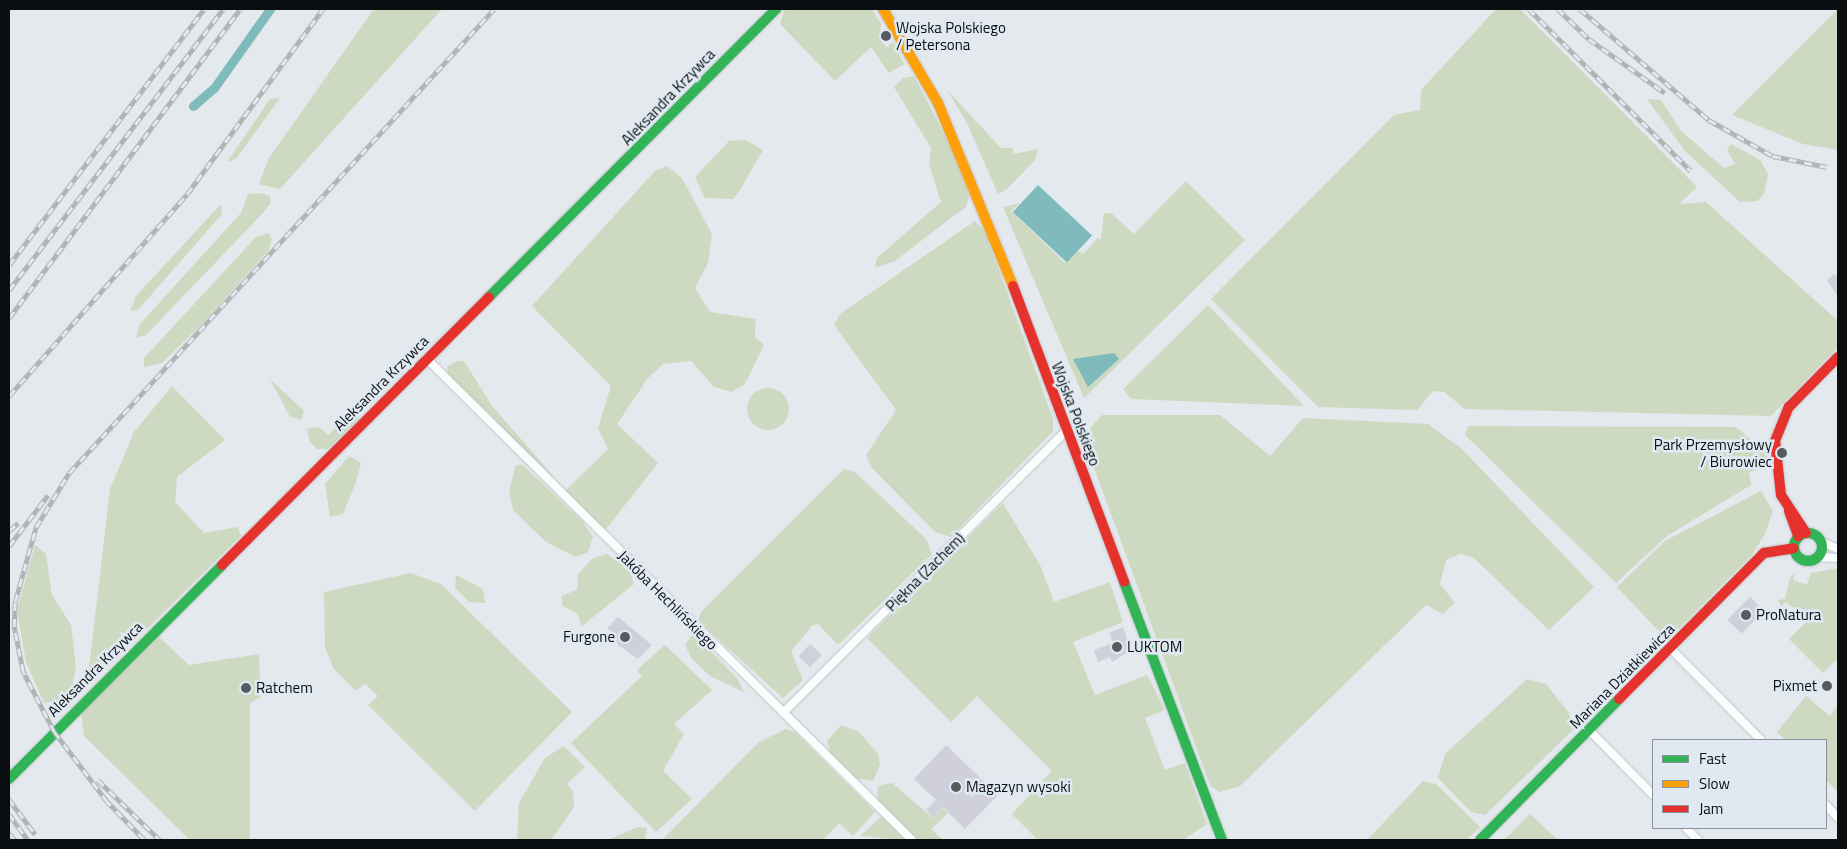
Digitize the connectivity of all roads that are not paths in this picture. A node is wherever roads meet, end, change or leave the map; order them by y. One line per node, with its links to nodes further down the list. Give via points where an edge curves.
1 (776, 9): 4 (street, Aleksandra Krzywca)
2 (883, 9): 5 (street, Wojska Polskiego, via 938,103 971,176)
3 (1838, 357): 6 (street, via 1789,406 1780,423 1775,456 1781,495)
4 (426, 358): 13 (street, Jakóba Hechlińskiego); 16 (street, Aleksandra Krzywca)
5 (1066, 431): 13 (street, Piękna (Zachem)); 22 (street, Wojska Polskiego)
6 (1802, 535): 7 (street, via 1816,535); 8 (street)
7 (1822, 542): 9 (street); 10 (street)
8 (1794, 548): 10 (street, via 1804,560); 12 (street, Mariana Dziatkiewicza, via 1764,553)
9 (1838, 549)
10 (1818, 557): 11 (street)
11 (1838, 558)
12 (1670, 648): 14 (street, Mariana Dziatkiewicza); 15 (street)
13 (783, 713): 21 (street, Jakóba Hechlińskiego)
14 (1589, 730): 17 (street); 23 (street, Mariana Dziatkiewicza)
15 (1760, 739)
16 (9, 779)
17 (1652, 794)
18 (1827, 806): 19 (street)
19 (1838, 818)
20 (1687, 829): 24 (street)
21 (912, 840)
22 (1222, 840)
23 (1480, 840)
24 (1698, 840)

